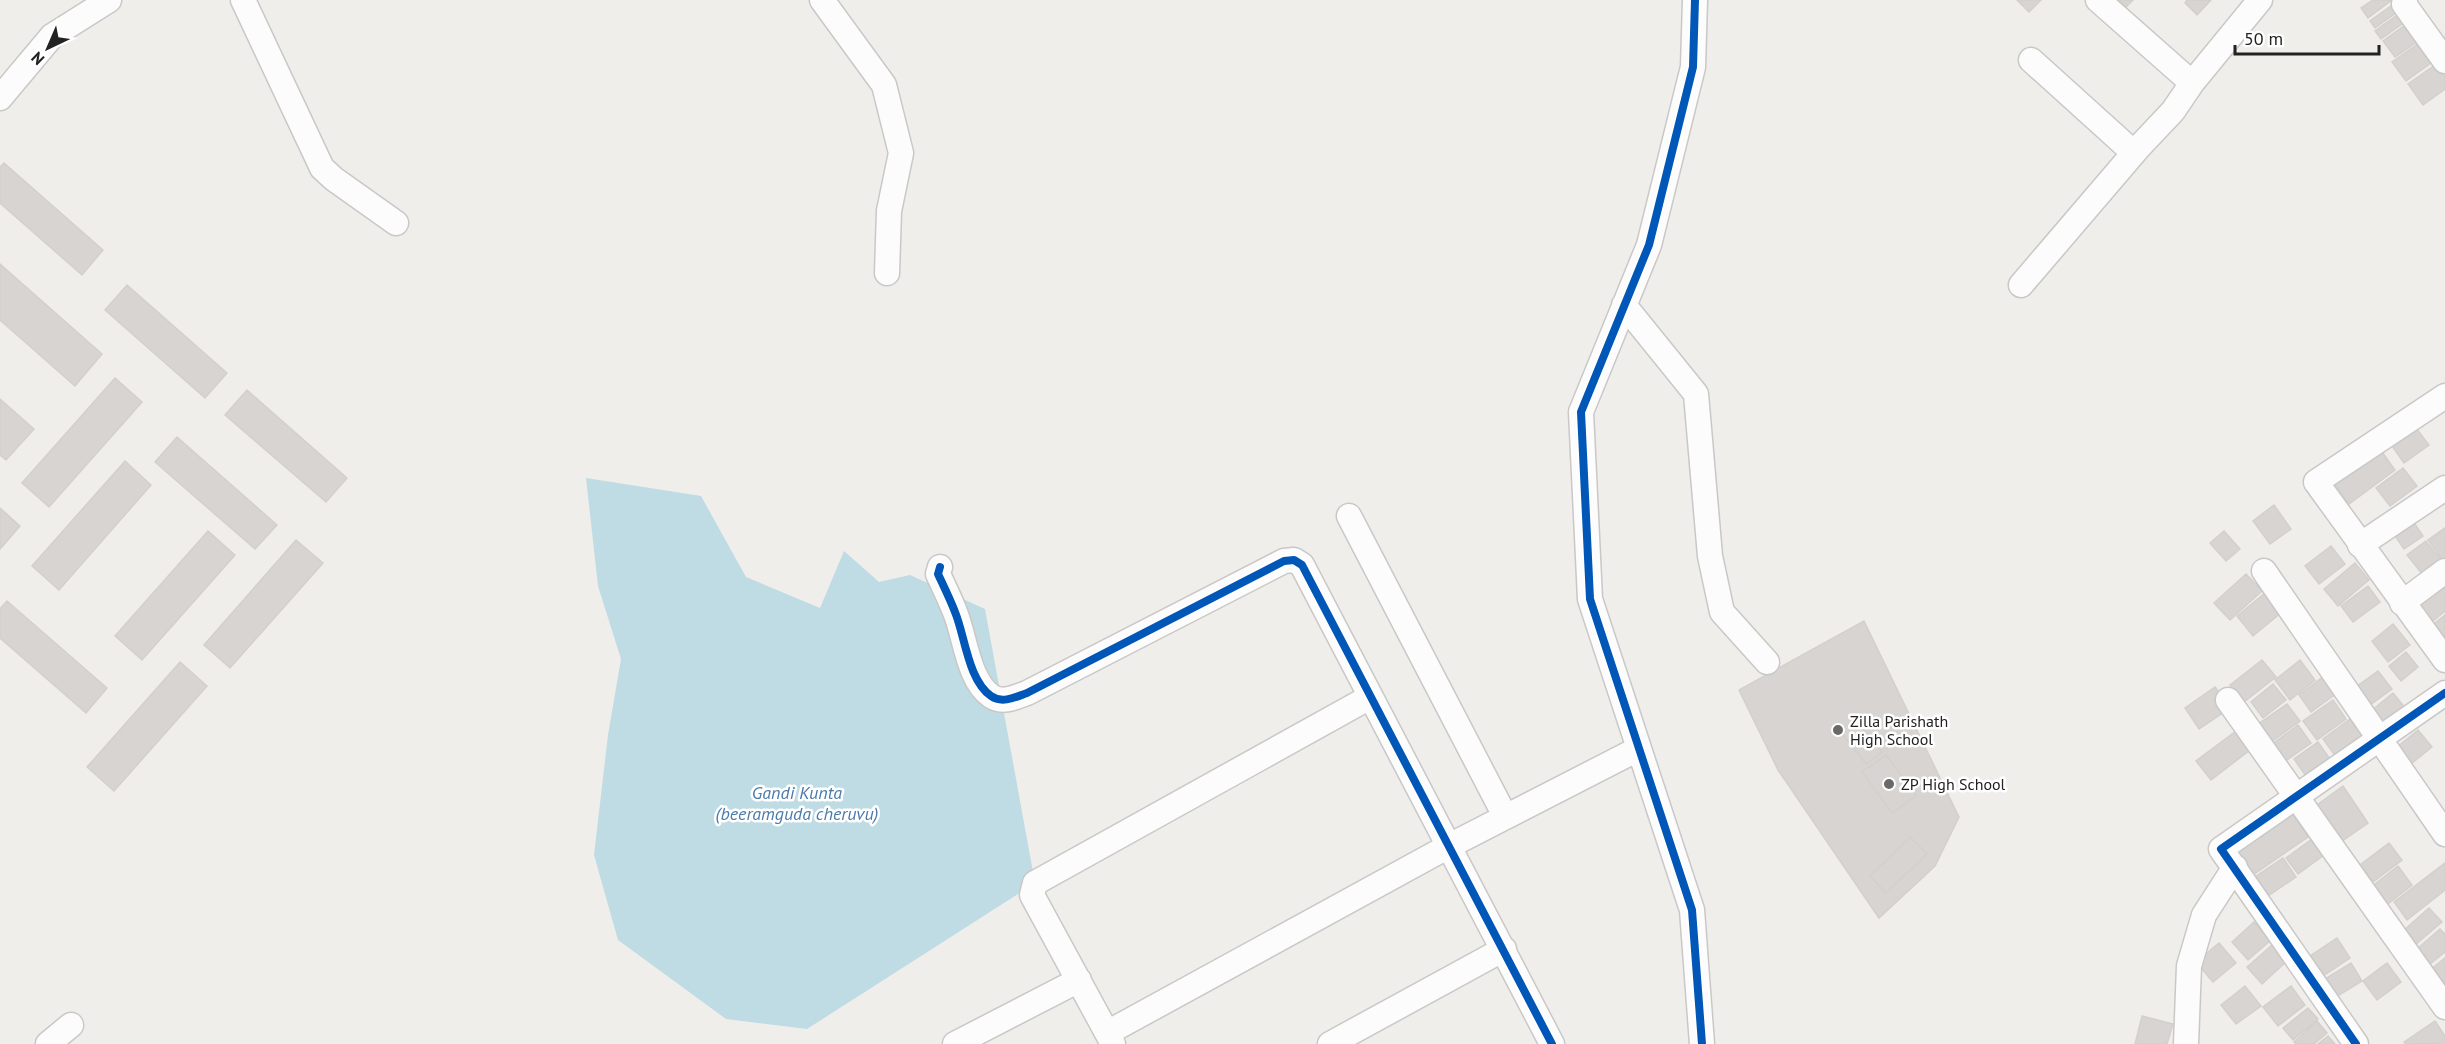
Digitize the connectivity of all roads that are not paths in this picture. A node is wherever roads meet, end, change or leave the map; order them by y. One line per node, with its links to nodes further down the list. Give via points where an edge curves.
1 (109, 0): 11 (street, via 52,36)
2 (243, 0): 13 (street, via 322,168)
3 (822, 0): 14 (street, via 884,85 901,153 889,211)
4 (1697, 0): 16 (street, via 1693,68 1649,245)
5 (2098, 0): 10 (street)
6 (2405, 0): 9 (street, via 2404,4)
7 (2253, 2): 10 (street)
8 (2031, 60): 12 (street)
9 (2445, 61)
10 (2192, 83): 12 (street, via 2173,111)
11 (0, 98)
12 (2134, 153): 15 (street)
13 (396, 223)
14 (887, 273)
15 (2021, 285)
16 (1624, 305): 26 (street, via 1696,394 1710,556 1722,612); 31 (street, via 1581,412 1590,599)
17 (2445, 396): 20 (street, via 2316,482)
18 (2445, 488): 20 (street)
19 (1349, 516): 33 (street)
20 (2360, 545): 24 (street)
21 (940, 567): 28 (street, via 938,574 978,678 992,697 1000,700 1027,693 1284,561 1294,560 1302,565)
22 (2264, 571): 30 (street)
23 (2445, 571): 24 (street)
24 (2402, 603): 25 (street)
25 (2445, 659)
26 (1767, 662)
27 (2445, 693): 30 (street)
28 (1370, 697): 35 (street); 38 (street, via 1035,883 1032,895)
29 (2228, 699): 32 (street)
30 (2379, 739): 32 (street); 34 (street)
31 (1638, 749): 33 (street); 46 (street, via 1692,910)
32 (2296, 797): 36 (street, via 2221,849); 39 (street)
33 (1505, 816): 35 (street)
34 (2445, 834)
35 (1449, 846): 37 (street); 41 (street)
36 (2235, 867): 47 (street, via 2204,915 2189,966); 48 (street)
37 (1504, 949): 44 (street); 45 (street)
38 (1079, 980): 41 (street); 43 (street)
39 (2445, 1007)
40 (71, 1025): 42 (street)
41 (1110, 1038)
42 (48, 1044)
43 (955, 1044)
44 (1330, 1044)
45 (1552, 1044)
46 (1702, 1044)
47 (2186, 1044)
48 (2356, 1044)

